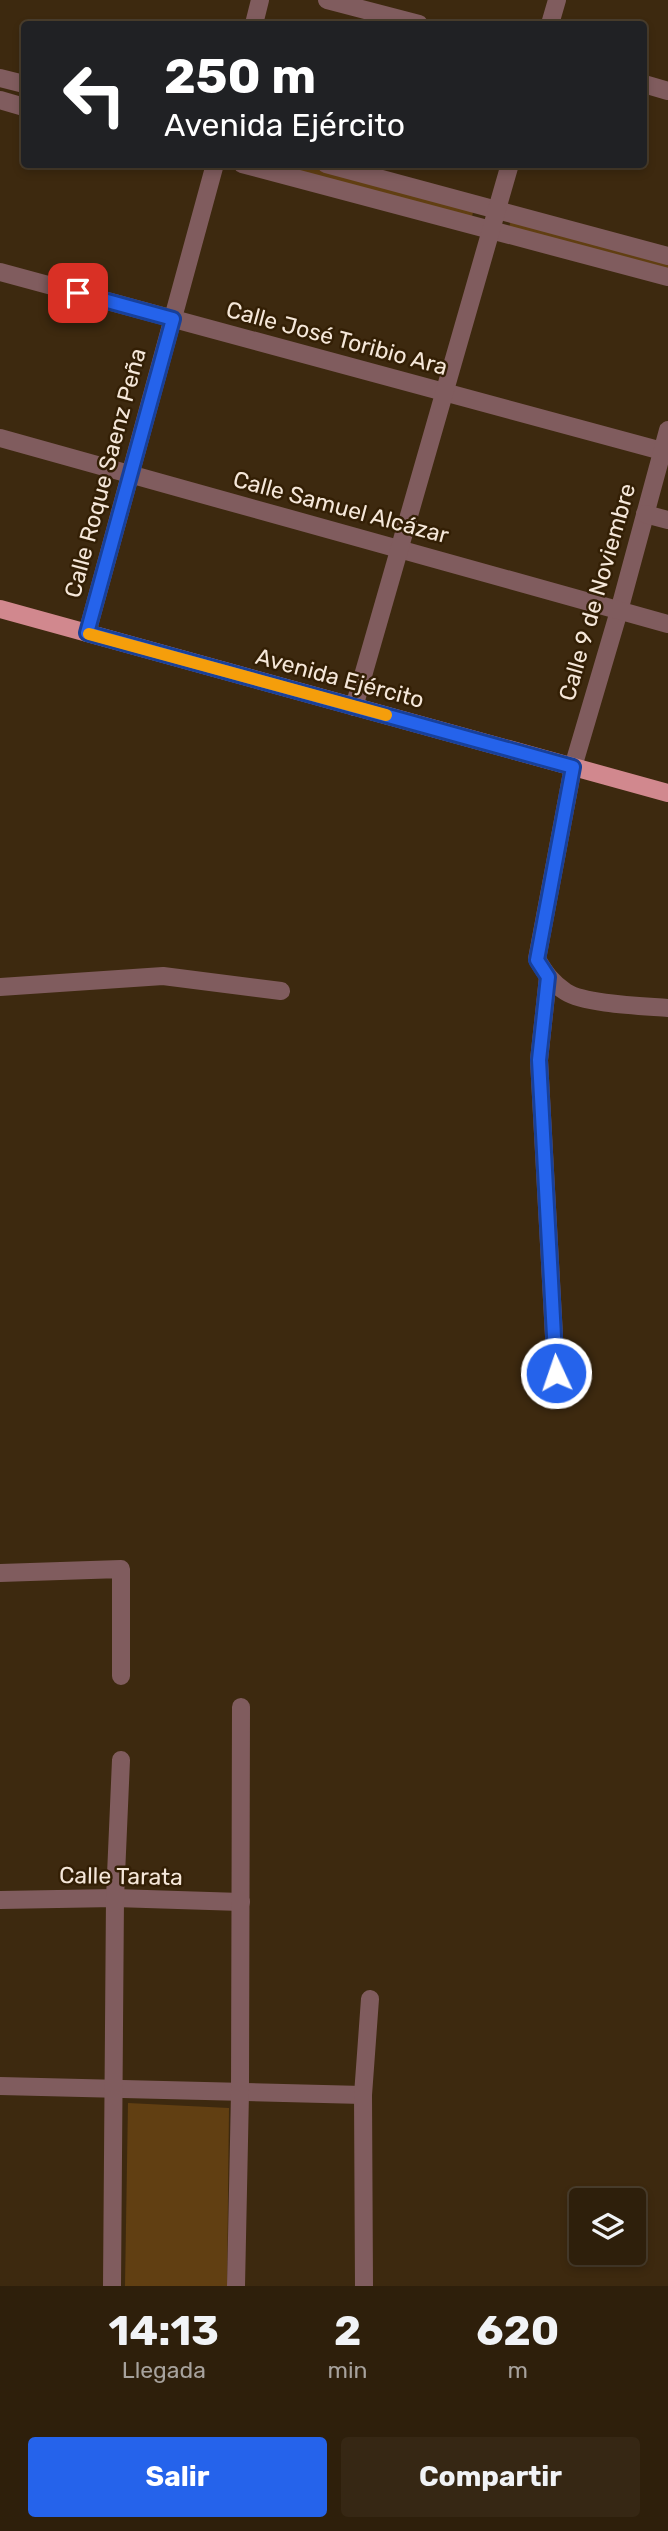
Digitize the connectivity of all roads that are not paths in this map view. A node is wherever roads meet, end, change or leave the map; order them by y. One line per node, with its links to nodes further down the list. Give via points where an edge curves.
1 (260, 0): 4 (street)
2 (327, 0): 5 (street)
3 (557, 0): 6 (street)
4 (255, 21)
5 (408, 21)
6 (551, 21)
7 (0, 78): 8 (street)
8 (21, 83)
9 (647, 85): 10 (street)
10 (668, 91)
11 (0, 100): 12 (street)
12 (21, 106)
13 (214, 168): 22 (street, Calle Roque Saenz Peña)
14 (257, 168): 18 (street)
15 (341, 168): 17 (street)
16 (509, 168): 17 (street)
17 (497, 210): 18 (street); 19 (street)
18 (491, 230): 21 (street); 23 (street)
19 (668, 256)
20 (0, 272): 22 (street, Calle José Toribio Ara)
21 (668, 277)
22 (173, 319): 23 (street, Calle José Toribio Ara); 27 (street, Calle Roque Saenz Peña)
23 (444, 392): 26 (street, Calle José Toribio Ara); 30 (street)
24 (668, 430): 26 (street, Calle 9 de Noviembre)
25 (0, 438): 27 (street, Calle Samuel Alcázar)
26 (662, 451): 28 (street, Calle 9 de Noviembre)
27 (131, 474): 30 (street, Calle Samuel Alcázar); 34 (street, Calle Roque Saenz Peña)
28 (645, 514): 29 (street); 32 (street, Calle 9 de Noviembre)
29 (668, 520)
30 (399, 548): 32 (street, Calle Samuel Alcázar); 35 (street)
31 (0, 609): 34 (main road, Avenida Ejército)
32 (619, 611): 33 (street, Calle Samuel Alcázar); 36 (street, Calle 9 de Noviembre)
33 (668, 624)
34 (87, 633): 35 (main road, Avenida Ejército)
35 (354, 707): 36 (main road, Avenida Ejército)
36 (573, 767): 37 (main road, Avenida Ejército); 38 (street, Calle 9 de Noviembre, via 537,960)
37 (668, 793)
38 (548, 977): 41 (street, via 568,994 592,1000); 42 (street, via 539,1060)
39 (0, 987): 40 (street, via 163,975)
40 (281, 991)
41 (668, 1007)
42 (556, 1373)
43 (0, 1573): 44 (street, via 121,1569)
44 (121, 1676)
45 (241, 1707): 49 (street)
46 (121, 1760): 47 (street)
47 (115, 1898): 48 (street, Calle Tarata); 49 (street, Calle Tarata); 52 (street)
48 (0, 1900)
49 (241, 1902): 53 (street)
50 (370, 1999): 54 (street)
51 (0, 2085): 52 (street)
52 (114, 2090): 53 (street); 55 (street)
53 (240, 2093): 54 (street); 56 (street)
54 (363, 2095): 57 (street)
55 (112, 2286)
56 (236, 2286)
57 (364, 2286)

